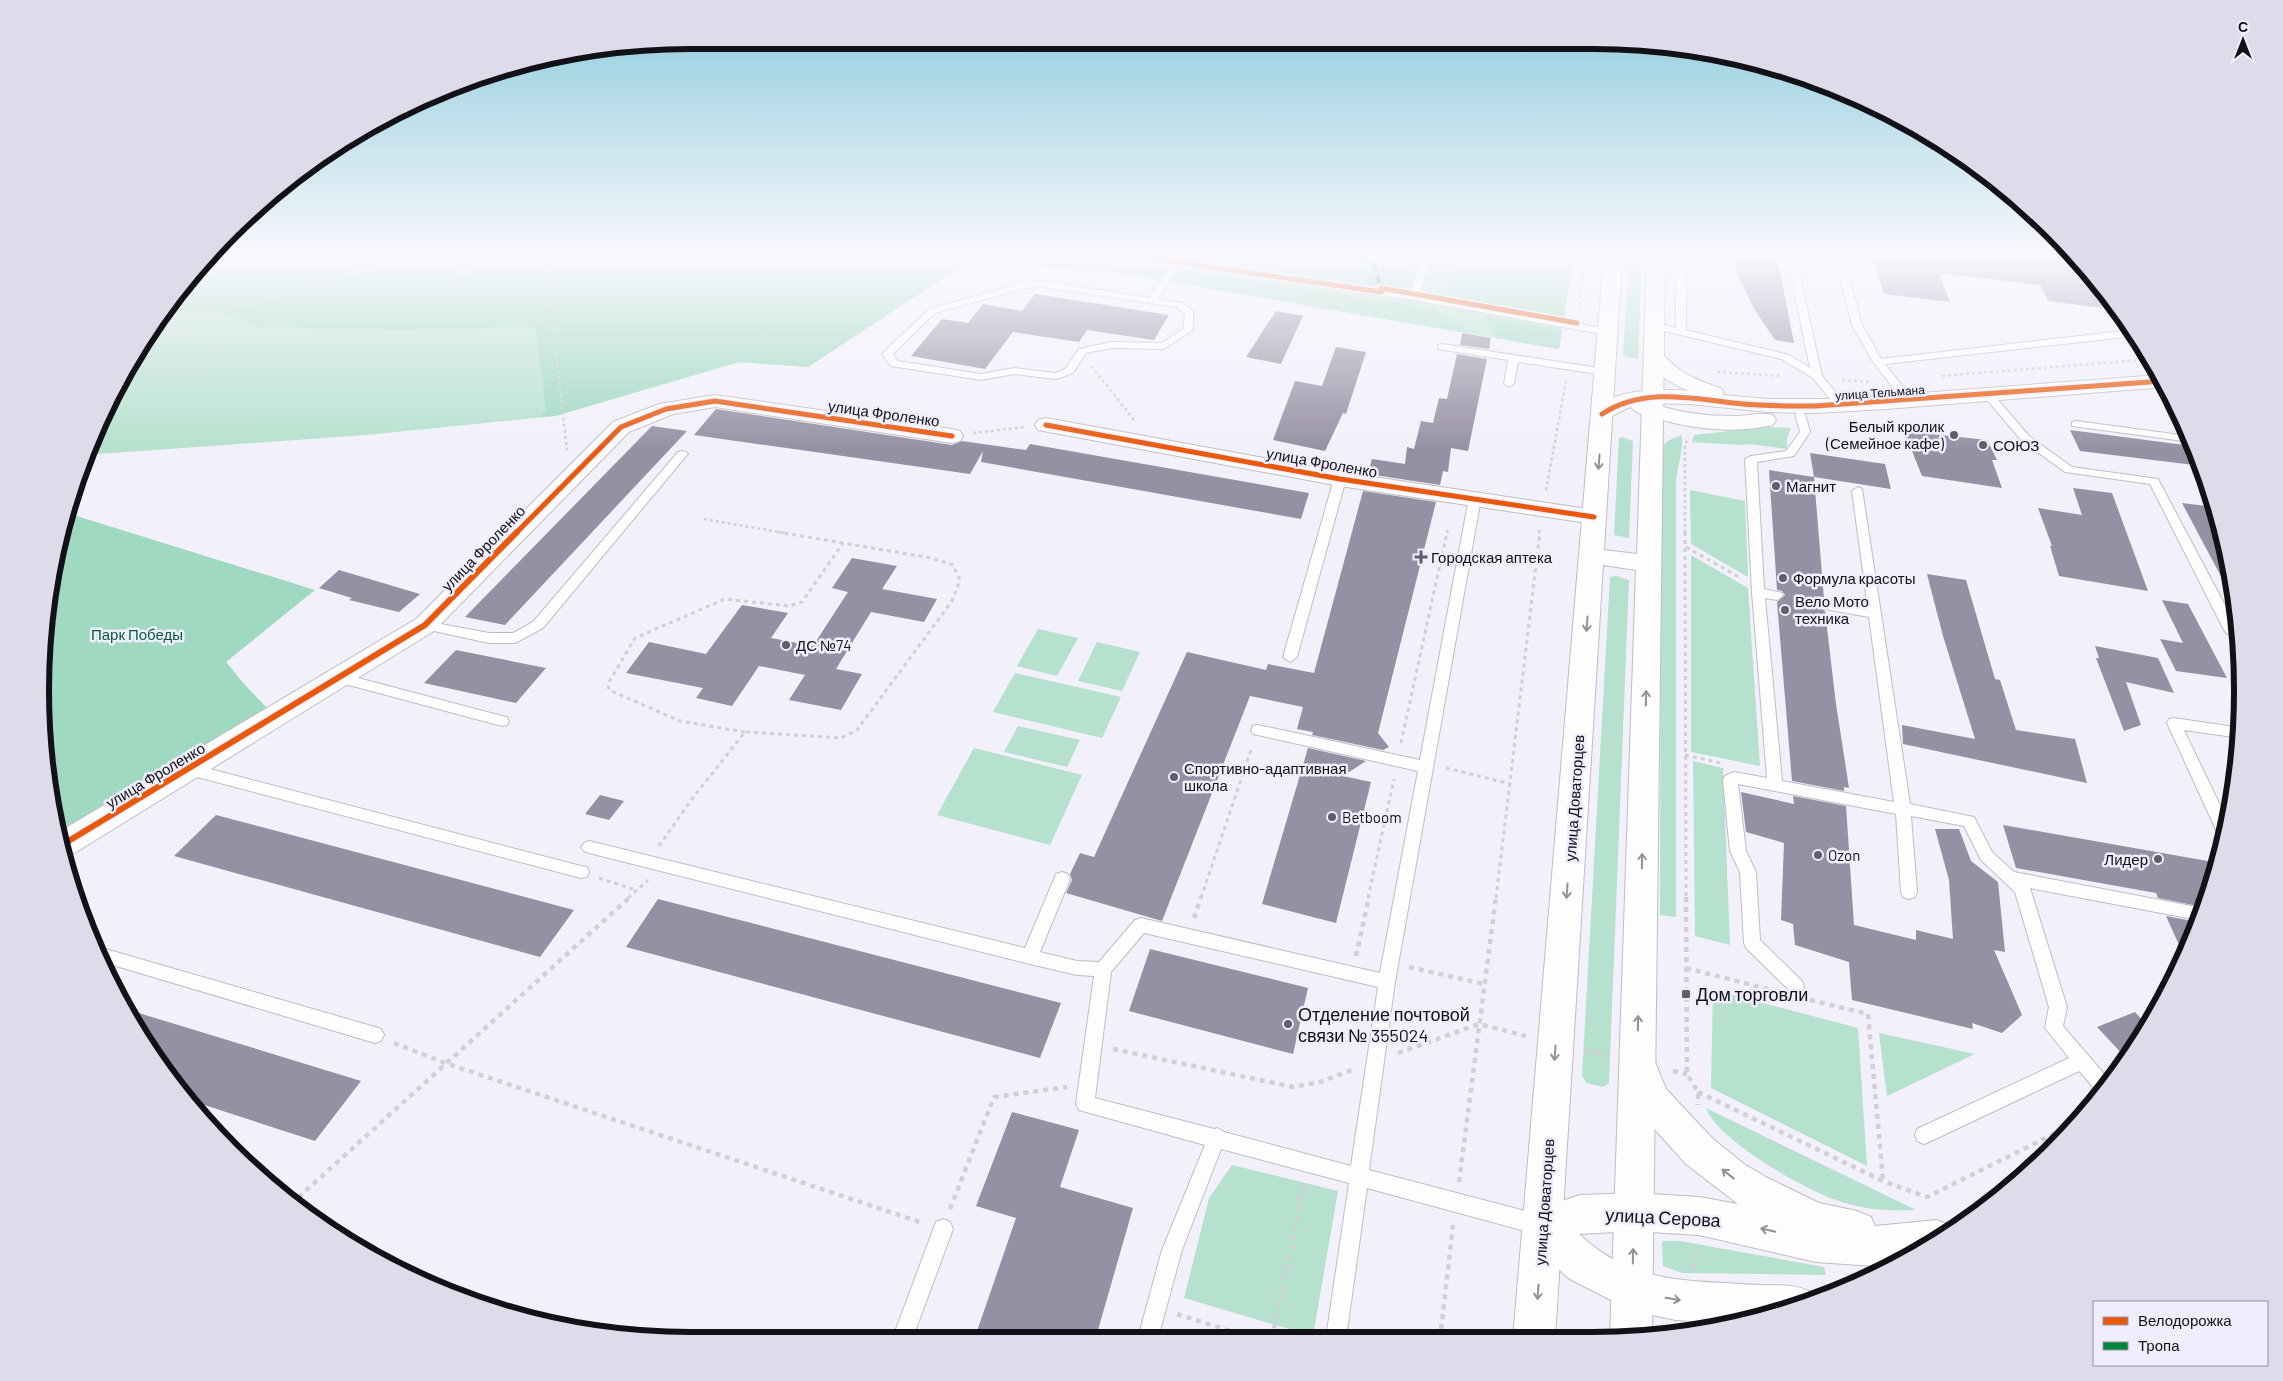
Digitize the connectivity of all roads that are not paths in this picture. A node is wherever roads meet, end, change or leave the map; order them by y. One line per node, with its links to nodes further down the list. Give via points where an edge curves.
1 (921, 321): 2 (lane, via 887,354 895,364 981,377 1014,370 1056,376 1069,371 1084,351 1112,345 1164,346 1188,330)
2 (1189, 321)
3 (1543, 321): 10 (lane)
4 (1608, 321): 10 (main road)
5 (1655, 321): 9 (main road)
6 (1681, 321): 11 (lane)
7 (1806, 321): 18 (lane)
8 (1856, 321): 16 (lane)
9 (1655, 326): 11 (lane); 14 (main road)
10 (1607, 332): 17 (main road)
11 (1681, 332): 18 (lane, via 1785,357)
12 (2126, 334): 16 (lane)
13 (1442, 347): 15 (lane)
14 (1654, 357): 23 (main road); 26 (main road, улица Тельмана, via 1665,371 1680,380 1728,396)
15 (1514, 358): 17 (lane); 20 (lane)
16 (1878, 362): 22 (lane)
17 (1605, 374): 25 (main road, улица Тельмана)
18 (1817, 376): 24 (lane)
19 (2154, 382): 21 (main road, улица Тельмана)
20 (1510, 384)
21 (1988, 395): 22 (main road, улица Тельмана); 45 (lane, via 2025,438 2069,470 2154,481)
22 (1909, 401): 24 (main road, улица Тельмана)
23 (1653, 404): 25 (main road, улица Тельмана); 26 (main road, улица Тельмана); 27 (main road, улица Тельмана, via 1681,418); 32 (main road)
24 (1841, 406): 26 (main road, улица Тельмана)
25 (1615, 407): 37 (main road, улица Доваторцев, one-way to 37)
26 (1793, 410): 27 (main road, улица Тельмана); 40 (lane, via 1805,432 1790,454 1750,459)
27 (1760, 421): 32 (main road, улица Тельмана, via 1690,429 1664,437)
28 (2076, 424): 31 (lane)
29 (1046, 425): 34 (main road, улица Фроленко)
30 (952, 436): 44 (main road, улица Фроленко, via 715,402 678,404 642,415 621,427)
31 (2182, 438)
32 (1652, 450): 39 (main road)
33 (682, 454): 44 (lane, via 538,625 514,638 489,638)
34 (1340, 478): 36 (main road, улица Фроленко); 46 (lane)
35 (1858, 491): 43 (lane)
36 (1465, 496): 37 (main road, улица Фроленко); 51 (lane)
37 (1594, 517): 38 (main road, улица Доваторцев)
38 (1592, 556): 39 (main road); 76 (main road, улица Доваторцев, one-way to 76)
39 (1649, 564): 70 (main road, one-way to 39)
40 (1758, 590): 41 (lane); 53 (lane)
41 (1777, 596)
42 (1825, 605): 43 (lane)
43 (1876, 614): 54 (lane)
44 (425, 625): 47 (main road, улица Фроленко)
45 (2231, 630)
46 (1290, 657)
47 (340, 678): 48 (lane); 52 (main road, улица Фроленко)
48 (502, 721)
49 (1258, 730): 51 (lane)
50 (2233, 732): 55 (lane, via 2174,723)
51 (1426, 765): 66 (lane)
52 (187, 770): 56 (main road, улица Фроленко); 58 (lane)
53 (1775, 785): 54 (lane); 67 (lane, via 1730,780 1738,851 1748,872 1752,943)
54 (1903, 808): 59 (lane, via 1969,821 1986,856); 61 (lane)
55 (2220, 822)
56 (67, 842)
57 (589, 847): 64 (lane)
58 (582, 872)
59 (2009, 877): 62 (lane); 69 (lane, via 2022,888 2058,1007 2054,1028)
60 (1062, 879): 64 (lane)
61 (1909, 892)
62 (2194, 913)
63 (107, 957): 68 (lane)
64 (1030, 957): 65 (lane, via 1077,968)
65 (1103, 969): 66 (lane, via 1141,925); 73 (lane, via 1084,1104)
66 (1387, 982): 74 (lane)
67 (1798, 992)
68 (375, 1035)
69 (2082, 1061): 71 (lane); 72 (lane)
70 (1637, 1062): 75 (main road); 78 (main road, улица Серова, one-way to 70, via 1871,1234 1816,1222 1752,1191 1700,1151 1652,1100)
71 (2101, 1083)
72 (1924, 1135)
73 (1217, 1137): 74 (lane); 84 (lane, via 1172,1250)
74 (1360, 1178): 76 (lane); 85 (lane)
75 (1634, 1212): 76 (main road, улица Серова, via 1580,1214); 79 (main road, улица Серова, one-way to 75, via 1874,1246 1816,1242 1699,1216); 80 (main road, one-way to 75)
76 (1543, 1226): 80 (main road, via 1582,1264); 86 (main road, улица Доваторцев, one-way to 86)
77 (943, 1229): 83 (lane)
78 (1925, 1239)
79 (1920, 1242)
80 (1632, 1291): 81 (main road, one-way to 81, via 1676,1300); 82 (main road)
81 (1772, 1306)
82 (1631, 1331)
83 (905, 1332)
84 (1150, 1332)
85 (1337, 1332)
86 (1535, 1332)

